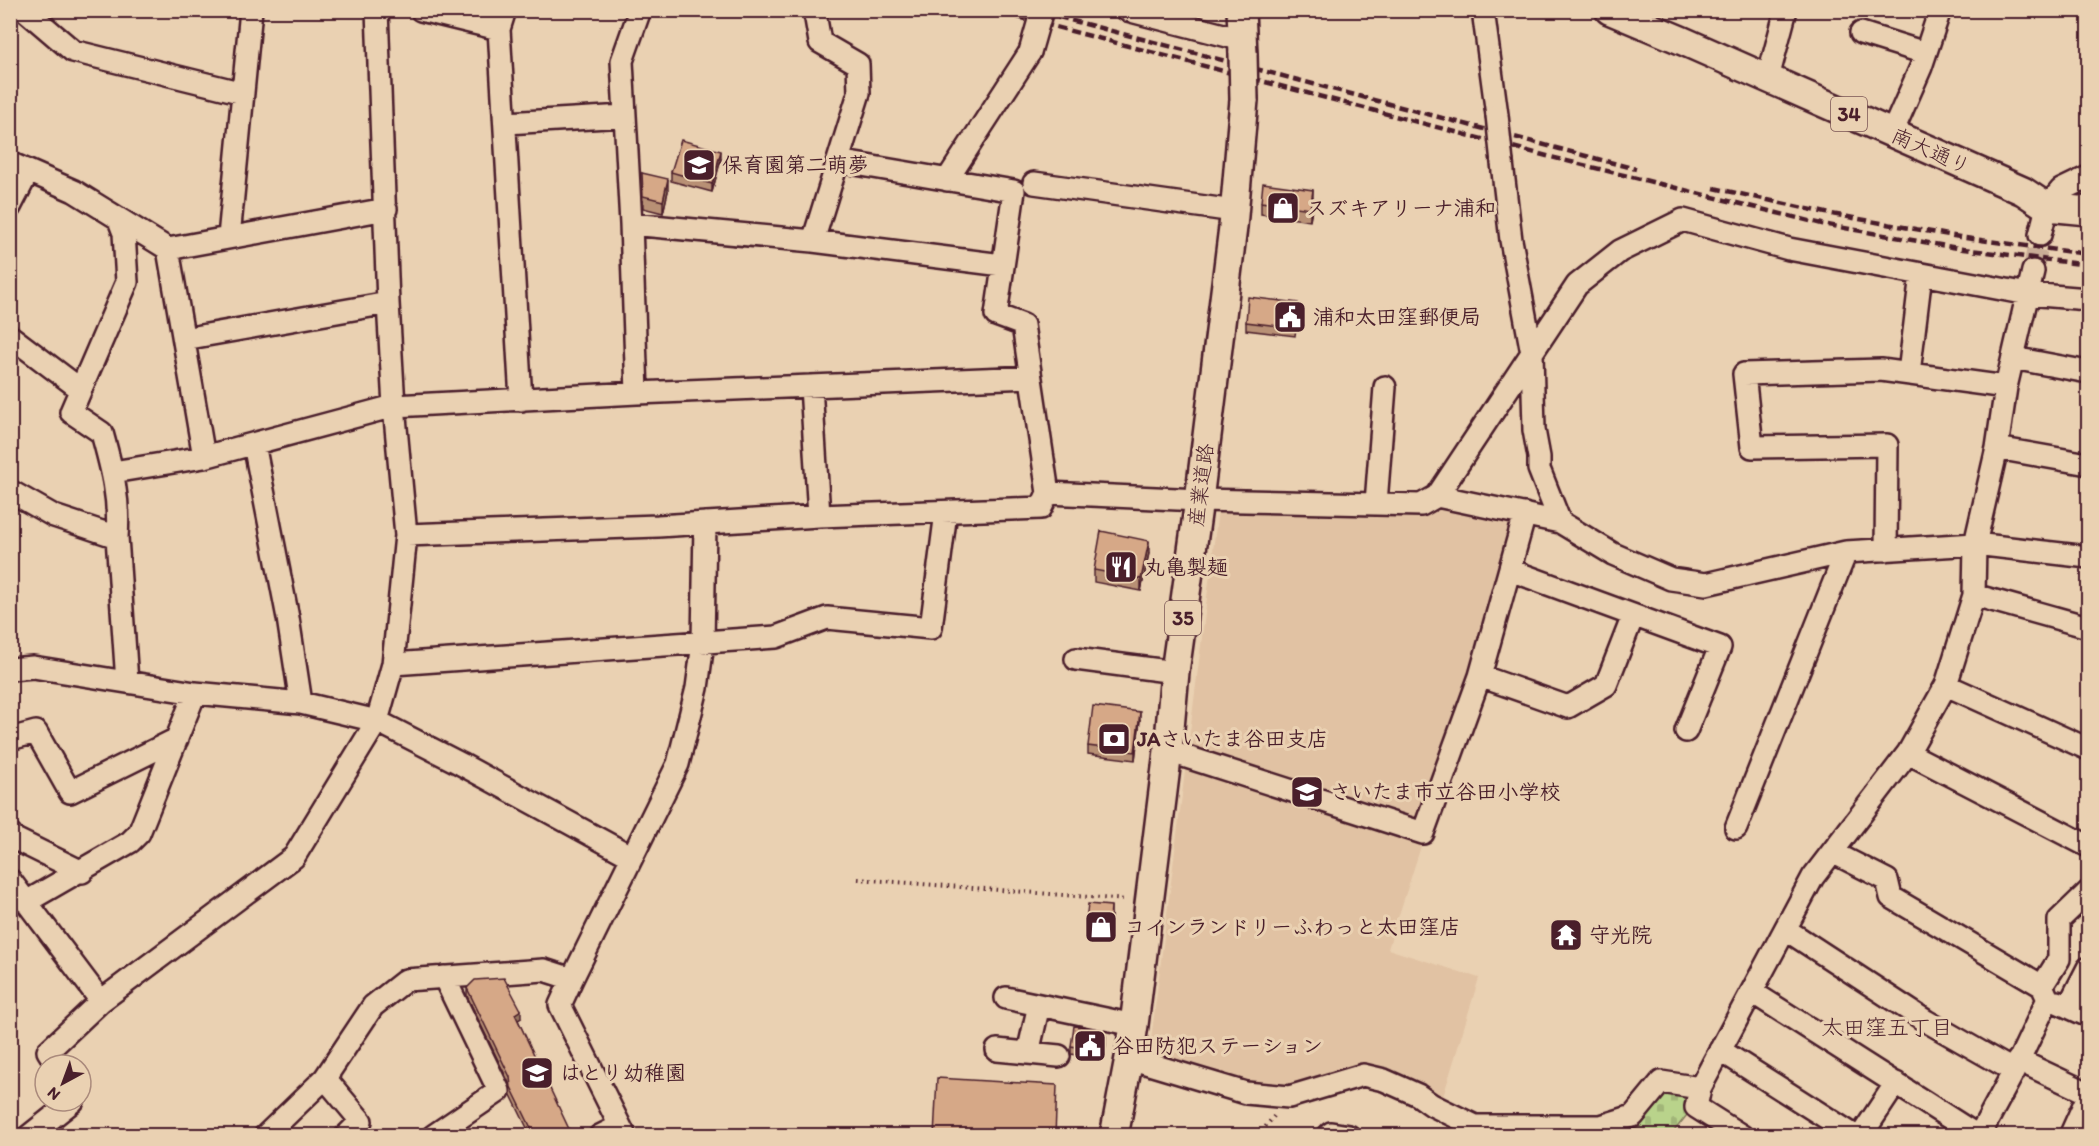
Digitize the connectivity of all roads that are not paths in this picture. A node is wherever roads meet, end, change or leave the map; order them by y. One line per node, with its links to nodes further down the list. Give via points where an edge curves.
1 (25, 10): 20 (street, via 73,51)
2 (251, 10): 20 (street)
3 (377, 10): 31 (street)
4 (640, 10): 21 (street, via 622,61)
5 (813, 10): 24 (street, via 820,42 858,64 859,93)
6 (1042, 10): 27 (street, bridge, via 1030,52)
7 (1127, 10): 17 (street)
8 (1241, 10): 17 (main road, 産業道路 / 35)
9 (1483, 10): 48 (street, bridge, via 1511,240)
10 (1610, 10): 14 (main road, 南大通り / 34)
11 (1786, 10): 19 (street)
12 (1940, 10): 18 (street)
13 (426, 11): 15 (street)
14 (1641, 17): 19 (main road, 南大通り / 34)
15 (502, 20): 22 (street)
16 (1861, 33): 18 (street)
17 (1243, 47): 32 (main road, 産業道路 / 35, bridge, via 1245,100)
18 (1925, 53): 23 (street)
19 (1768, 78): 23 (main road, 南大通り / 34)
20 (243, 93): 37 (street)
21 (625, 116): 22 (street); 35 (street)
22 (506, 123): 58 (street)
23 (1892, 133): 30 (main road, 南大通り / 34, via 2023,191)
24 (838, 161): 27 (street); 38 (street)
25 (19, 167): 29 (street); 34 (street, via 74,191)
26 (2088, 177): 30 (street, via 2061,190)
27 (947, 180): 40 (street, via 1014,191)
28 (1034, 183): 32 (street)
29 (10, 207)
30 (2047, 207): 33 (main road, 南大通り / 34); 36 (street)
31 (386, 209): 37 (street); 45 (street)
32 (1234, 211): 68 (main road, 産業道路 / 35)
33 (2088, 211)
34 (119, 220): 39 (street); 56 (street, via 124,233 127,282)
35 (631, 224): 38 (street); 57 (street)
36 (2040, 235)
37 (229, 237): 39 (street)
38 (813, 241): 40 (street)
39 (168, 249): 47 (street)
40 (1002, 265): 52 (street, via 996,315 1023,325)
41 (2033, 271): 43 (street)
42 (1921, 274): 43 (street); 48 (street, via 1789,249 1683,220 1620,251 1577,285); 51 (street)
43 (2028, 294): 44 (street); 49 (street)
44 (2088, 298)
45 (388, 303): 47 (street); 59 (street)
46 (10, 336): 56 (street)
47 (184, 339): 62 (street)
48 (1532, 352): 66 (street); 73 (street, via 1539,469)
49 (2013, 358): 50 (street); 55 (street)
50 (2088, 372)
51 (1909, 373): 55 (street); 78 (street, via 1881,370 1744,374 1752,447 1887,445)
52 (1030, 377): 53 (street); 67 (street)
53 (811, 386): 57 (street); 72 (street)
54 (1385, 387): 69 (street)
55 (2006, 387): 61 (street)
56 (80, 388): 64 (street, via 71,412 102,433)
57 (637, 393): 58 (street)
58 (521, 400): 59 (street)
59 (394, 406): 60 (street); 75 (street)
60 (254, 444): 62 (street); 94 (street)
61 (1997, 448): 63 (street); 77 (street)
62 (204, 457): 64 (street)
63 (2088, 464)
64 (112, 472): 76 (street, via 119,513)
65 (10, 492): 76 (street, via 54,516)
66 (1437, 496): 69 (street, via 1421,505); 71 (street)
67 (1044, 500): 68 (street); 70 (street)
68 (1199, 500): 69 (street); 89 (main road, 産業道路 / 35)
69 (1376, 503)
70 (945, 512): 72 (street); 85 (street, via 931,628 827,618 776,637)
71 (1525, 514): 73 (street); 81 (street)
72 (819, 516): 74 (street)
73 (1560, 522): 79 (street, via 1613,554 1671,579 1706,584)
74 (705, 523): 75 (street); 85 (street)
75 (406, 535): 87 (street)
76 (117, 537): 91 (street)
77 (1975, 544): 78 (street); 80 (street); 82 (street)
78 (1886, 550): 79 (street)
79 (1846, 552): 102 (street)
80 (2088, 557)
81 (1510, 570): 83 (street); 90 (street)
82 (1974, 595): 84 (street); 92 (street)
83 (1633, 616): 90 (street, via 1606,685 1568,707); 96 (street, via 1720,647)
84 (2088, 627)
85 (703, 643): 87 (street); 106 (street, via 697,688 678,764)
86 (1076, 659): 89 (street)
87 (393, 664): 95 (street)
88 (10, 669): 91 (street, via 33,667)
89 (1175, 672): 100 (main road, 産業道路 / 35)
90 (1480, 676): 100 (street, via 1423,833)
91 (127, 682): 93 (street)
92 (1946, 685): 99 (street); 101 (street)
93 (195, 693): 94 (street); 98 (street)
94 (301, 703): 95 (street)
95 (377, 721): 106 (street); 118 (street, via 294,857)
96 (1686, 731)
97 (10, 739): 98 (street, via 36,732 70,792)
98 (177, 739): 107 (street, via 139,833)
99 (2088, 750)
100 (1168, 751): 122 (main road, 産業道路 / 35)
101 (1908, 753): 104 (street); 105 (street)
102 (1736, 828)
103 (10, 834): 107 (street)
104 (2088, 846)
105 (1832, 852): 111 (street, via 1813,877); 116 (street, via 1887,880 1891,897)
106 (632, 857): 114 (street)
107 (82, 872): 110 (street)
108 (10, 880): 110 (street)
109 (2088, 892): 116 (street, via 2059,920 2059,959)
110 (26, 902): 118 (street)
111 (1785, 930): 115 (street); 129 (street, via 1926,1021)
112 (2088, 968): 120 (street)
113 (444, 977): 114 (street, via 544,969); 130 (street, via 406,981 373,1006); 140 (street, via 499,1091)
114 (572, 979): 135 (street, via 560,1005)
115 (1752, 992): 124 (street); 131 (street)
116 (2045, 992): 120 (street); 129 (street)
117 (1006, 998): 119 (street)
118 (101, 1001): 125 (street)
119 (1039, 1005): 122 (street); 126 (street)
120 (2068, 1007): 121 (street)
121 (2088, 1014)
122 (1134, 1025): 128 (main road, 産業道路 / 35)
123 (997, 1050): 126 (street)
124 (1720, 1050): 132 (street); 145 (street)
125 (49, 1053)
126 (1028, 1053): 127 (street)
127 (1059, 1056)
128 (1129, 1058): 132 (street, via 1246,1093 1289,1097 1364,1075 1418,1095 1474,1126 1601,1126 1633,1116 1661,1082); 142 (main road, 産業道路 / 35)
129 (2016, 1066): 133 (street); 147 (street)
130 (325, 1078): 138 (street); 139 (street, via 361,1121)
131 (1896, 1083): 146 (street); 147 (street)
132 (1700, 1088): 136 (street, via 1696,1107)
133 (2088, 1095): 148 (street)
134 (58, 1113): 137 (street)
135 (622, 1131): 141 (street)
136 (1732, 1133)
137 (29, 1136)
138 (265, 1136)
139 (346, 1136)
140 (433, 1136)
141 (600, 1136)
142 (1114, 1136)
143 (1328, 1136): 144 (street)
144 (1349, 1136)
145 (1855, 1136)
146 (1861, 1136)
147 (1978, 1136)
148 (2070, 1136)

